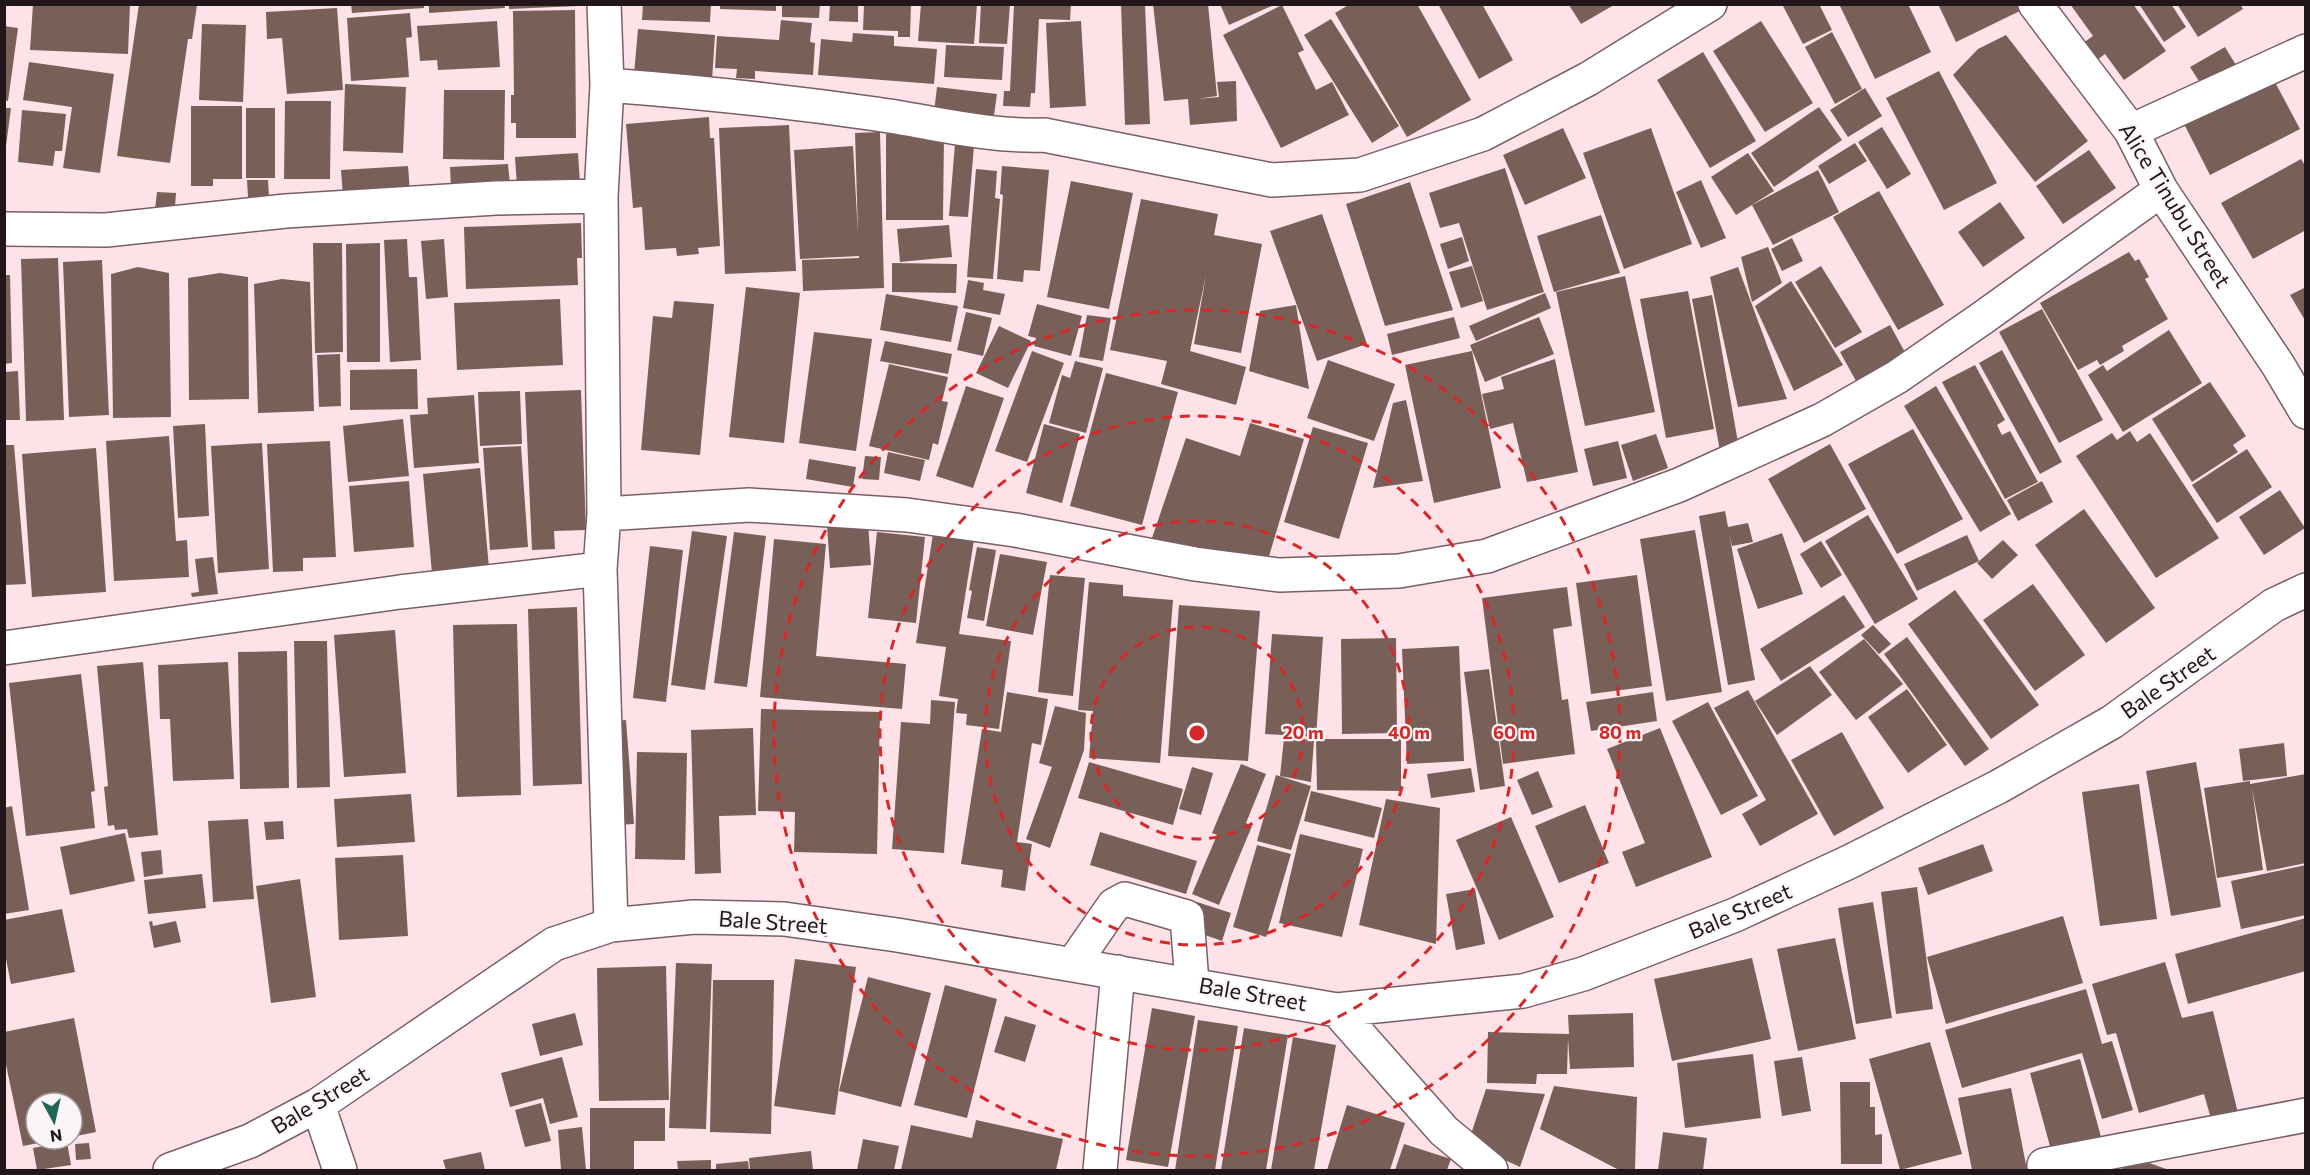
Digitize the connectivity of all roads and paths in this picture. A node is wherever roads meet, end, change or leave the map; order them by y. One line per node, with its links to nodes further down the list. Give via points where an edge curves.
1 (604, 4): 5 (street)
2 (1710, 4): 5 (street, via 1588,79 1483,134 1359,175 1272,180 1044,135 977,133 913,119 742,95)
3 (2035, 4): 6 (street, Alice Tinubu Street)
4 (2306, 51): 6 (street)
5 (607, 86): 8 (street)
6 (2131, 131): 7 (street, Alice Tinubu Street)
7 (2161, 190): 10 (street, Alice Tinubu Street); 11 (street, via 1897,377 1822,420 1679,485 1487,556 1399,571 1279,575 907,515 750,505)
8 (602, 195): 9 (street, via 286,212 106,230); 11 (street)
9 (4, 229)
10 (2306, 412)
11 (604, 514): 12 (street)
12 (600, 569): 14 (street, via 400,592); 15 (street)
13 (2306, 590): 19 (street, Bale Street, via 2274,606 2112,722 1998,787 1735,915 1584,974 1523,991)
14 (4, 648)
15 (611, 925): 16 (street, Bale Street, via 694,917 784,919); 20 (street, Bale Street, via 554,944)
16 (1073, 964): 17 (street, Bale Street); 18 (street, via 1114,905 1125,899 1187,917)
17 (1118, 972): 18 (street, Bale Street); 25 (street)
18 (1192, 983): 19 (street, Bale Street)
19 (1337, 1010): 26 (street, via 1444,1131)
20 (318, 1106): 23 (street, Bale Street, via 250,1141); 24 (street)
21 (2306, 1115): 22 (street)
22 (2044, 1165)
23 (170, 1170)
24 (339, 1170)
25 (1100, 1170)
26 (1491, 1170)

